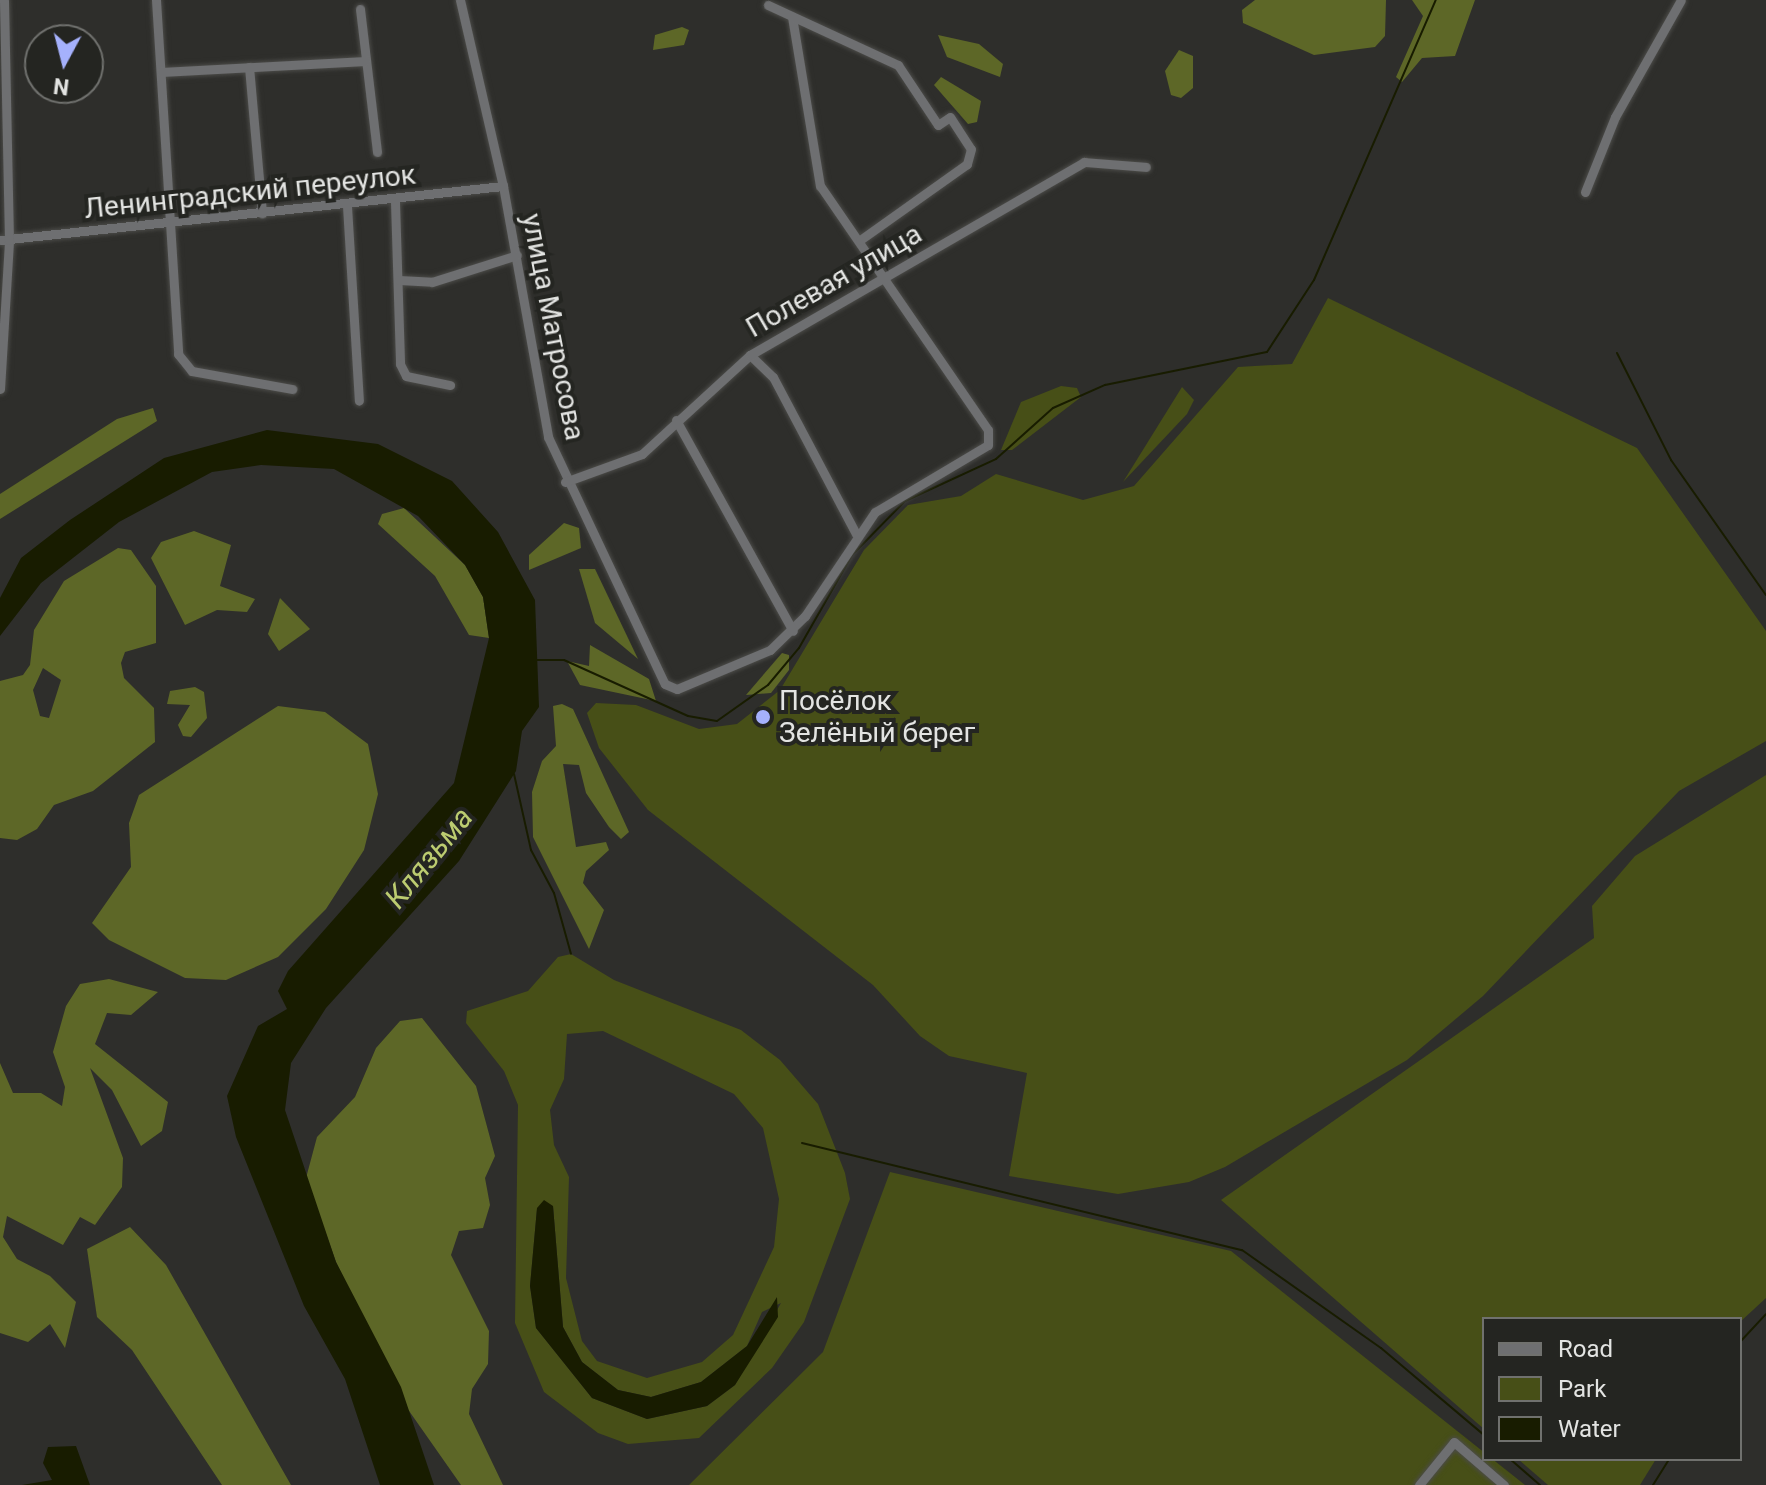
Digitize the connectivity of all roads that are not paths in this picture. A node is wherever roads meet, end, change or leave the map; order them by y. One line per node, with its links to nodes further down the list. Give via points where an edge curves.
1 (4, 0): 19 (street)
2 (156, 0): 10 (street)
3 (460, 0): 13 (street, улица Матросова)
4 (1681, 0): 14 (street, via 1615,117)
5 (768, 5): 7 (street)
6 (360, 9): 8 (street)
7 (792, 17): 20 (street, via 817,176); 20 (street, via 898,65 938,125 950,117 971,149 967,164)
8 (366, 61): 9 (street); 11 (street)
9 (249, 67): 10 (street); 17 (street)
10 (161, 72): 18 (street)
11 (377, 152)
12 (1146, 167): 22 (street, Полевая улица, via 1084,162)
13 (503, 186): 15 (street, Ленинградский переулок); 21 (street, улица Матросова)
14 (1585, 192)
15 (395, 202): 16 (street, Ленинградский переулок); 23 (street)
16 (347, 206): 17 (street, Ленинградский переулок); 28 (street)
17 (262, 213): 18 (street, Ленинградский переулок)
18 (167, 219): 19 (street, Ленинградский переулок); 27 (street, via 184,366)
19 (4, 240): 26 (street)
20 (860, 240): 22 (street)
21 (517, 255): 23 (street, via 432,282); 30 (street, улица Матросова, via 548,437)
22 (886, 275): 24 (street, Полевая улица); 31 (street, via 988,430 988,445 983,454 904,489)
23 (399, 280): 25 (street, via 400,364 406,376)
24 (750, 355): 29 (street, Полевая улица); 31 (street, via 773,377)
25 (450, 385)
26 (0, 389)
27 (292, 389)
28 (359, 401)
29 (676, 420): 30 (street, Полевая улица, via 642,454); 32 (street)
30 (565, 482): 32 (street, улица Матросова, via 670,688 770,650)
31 (856, 534): 32 (street)
32 (793, 631)
33 (1419, 1485): 34 (street, via 1454,1442)
34 (1504, 1485)

